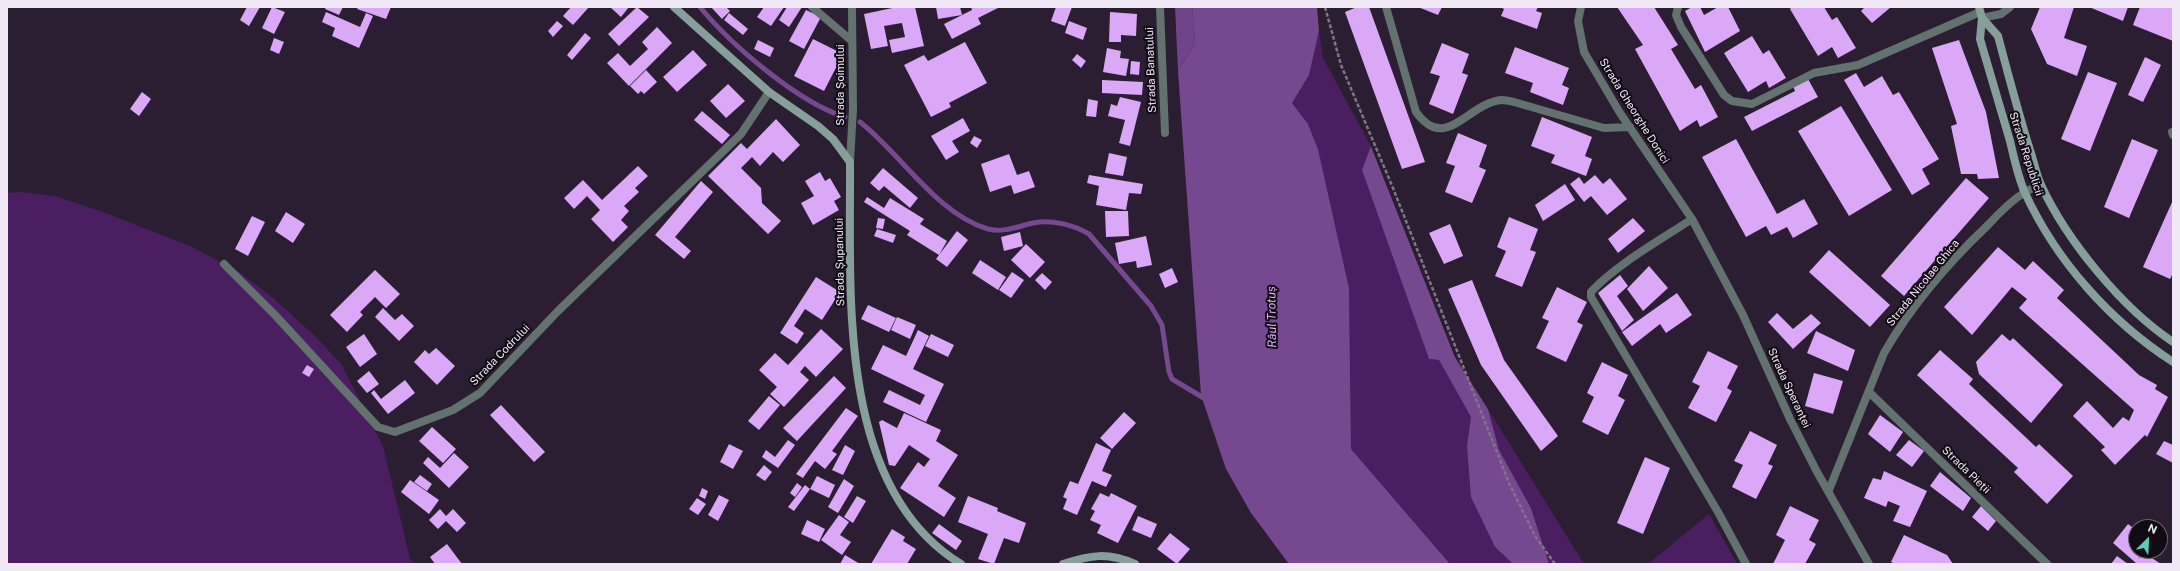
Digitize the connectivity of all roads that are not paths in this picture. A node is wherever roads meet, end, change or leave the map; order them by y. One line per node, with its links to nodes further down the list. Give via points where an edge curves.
1 (674, 7): 11 (street)
2 (812, 7): 10 (street)
3 (852, 7): 10 (street, Strada Șoimului)
4 (1160, 7): 13 (street, Strada Banatului)
5 (1386, 7): 12 (street, via 1416,112 1424,124 1435,129 1447,129 1486,105 1502,100 1604,128)
6 (1581, 7): 12 (street, Strada Gheorghe Donici, via 1578,20 1584,52)
7 (1678, 7): 9 (street, via 1676,15 1681,27 1724,95 1732,101 1752,104 1814,73 1858,65)
8 (2010, 7): 9 (street, via 2001,14)
9 (1980, 12): 15 (street, Strada Republicii, via 1998,36); 16 (street, Strada Republicii, via 1980,39)
10 (852, 40): 14 (street, Strada Șoimului, via 853,109)
11 (769, 92): 14 (street, via 818,126 833,139); 18 (street, Strada Codrului, via 741,134 558,311 480,393 452,410 395,432 378,427 275,315)
12 (1630, 127): 17 (street, Strada Gheorghe Donici)
13 (1165, 133)
14 (850, 162): 23 (street, Strada Șupanului, via 854,345 868,429 881,467 899,501 932,544)
15 (2041, 185): 16 (street, Strada Nicolae Ghica); 19 (street, Strada Republicii, via 2084,254 2142,317)
16 (2025, 192): 20 (street, Strada Republicii, via 2057,251 2081,281 2132,333); 21 (street, Strada Nicolae Ghica, via 1979,233 1905,320 1884,353)
17 (1692, 219): 22 (street, Strada Speranței, via 1743,315 1790,419); 26 (street, via 1642,252 1591,292)
18 (224, 264)
19 (2173, 342)
20 (2173, 362)
21 (1869, 392): 22 (street, Strada Nicolae Ghica); 28 (street, Strada Pieții)
22 (1829, 490): 27 (street, Strada Speranței)
23 (961, 564)
24 (1063, 564): 25 (street, via 1090,556 1106,555)
25 (1135, 564)
26 (1746, 564)
27 (1869, 564)
28 (2047, 564)

